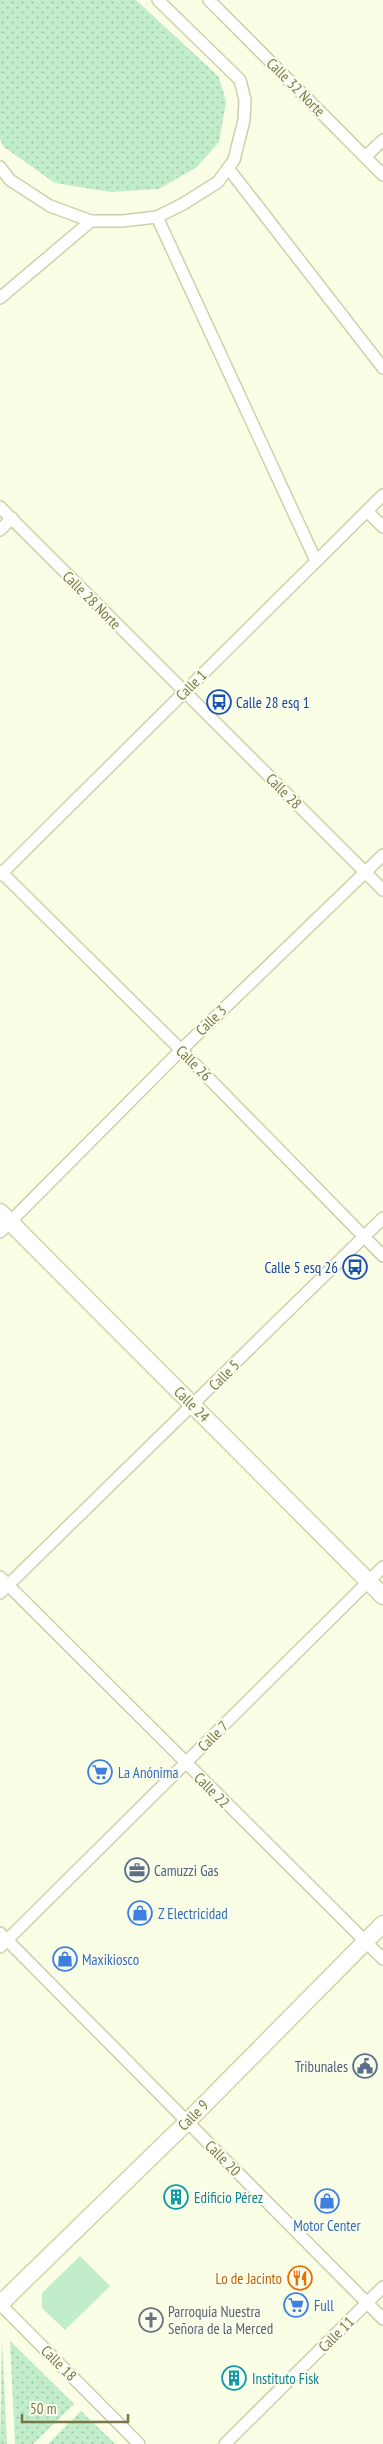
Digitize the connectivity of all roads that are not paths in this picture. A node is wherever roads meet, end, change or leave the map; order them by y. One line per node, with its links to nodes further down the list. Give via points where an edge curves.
1 (158, 0): 6 (street, via 240,80 245,100 244,120 234,160)
2 (209, 0): 4 (street, Calle 32 Norte)
3 (383, 140): 4 (street)
4 (366, 157): 7 (street, Calle 32 Norte)
5 (0, 167): 9 (street, via 10,180 50,206)
6 (228, 168): 8 (street, via 218,182); 11 (street)
7 (383, 175)
8 (157, 217): 9 (street); 18 (street)
9 (91, 222): 10 (street)
10 (0, 298)
11 (383, 368)
12 (383, 495): 14 (street, Calle 1)
13 (0, 506): 15 (street, Calle 28 Norte)
14 (367, 511): 16 (street); 18 (street, Calle 1)
15 (12, 518): 17 (street); 19 (street, Calle 28 Norte)
16 (383, 527)
17 (0, 530)
18 (316, 561): 19 (street, Calle 1)
19 (184, 693): 21 (street, Calle 28); 22 (street, Calle 1)
20 (383, 855): 21 (street, Calle 3)
21 (366, 872): 23 (street, Calle 28); 24 (street, Calle 3)
22 (1, 873): 24 (street, Calle 26)
23 (383, 890)
24 (181, 1050): 26 (street, Calle 3); 27 (street, Calle 26)
25 (383, 1218): 27 (street, Calle 5)
26 (3, 1222): 29 (main road, Calle 24)
27 (364, 1237): 28 (street, Calle 26); 29 (street, Calle 5)
28 (383, 1256)
29 (193, 1406): 31 (main road, Calle 24); 32 (street, Calle 5)
30 (383, 1567): 31 (street, Calle 7)
31 (368, 1582): 33 (main road, Calle 24); 34 (street, Calle 7)
32 (3, 1585): 34 (street, Calle 22)
33 (383, 1596)
34 (185, 1763): 36 (street, Calle 7); 37 (street, Calle 22)
35 (383, 1924): 37 (main road, Calle 9)
36 (2, 1940): 39 (street, Calle 20)
37 (366, 1941): 38 (street, Calle 22); 39 (main road, Calle 9)
38 (383, 1959)
39 (187, 2122): 41 (street, Calle 20); 42 (main road, Calle 9)
40 (383, 2287): 41 (street, Calle 11)
41 (367, 2303): 43 (street, Calle 20); 45 (street, Calle 11)
42 (0, 2304): 44 (street, Calle 18)
43 (383, 2319)
44 (139, 2444)
45 (225, 2444)

